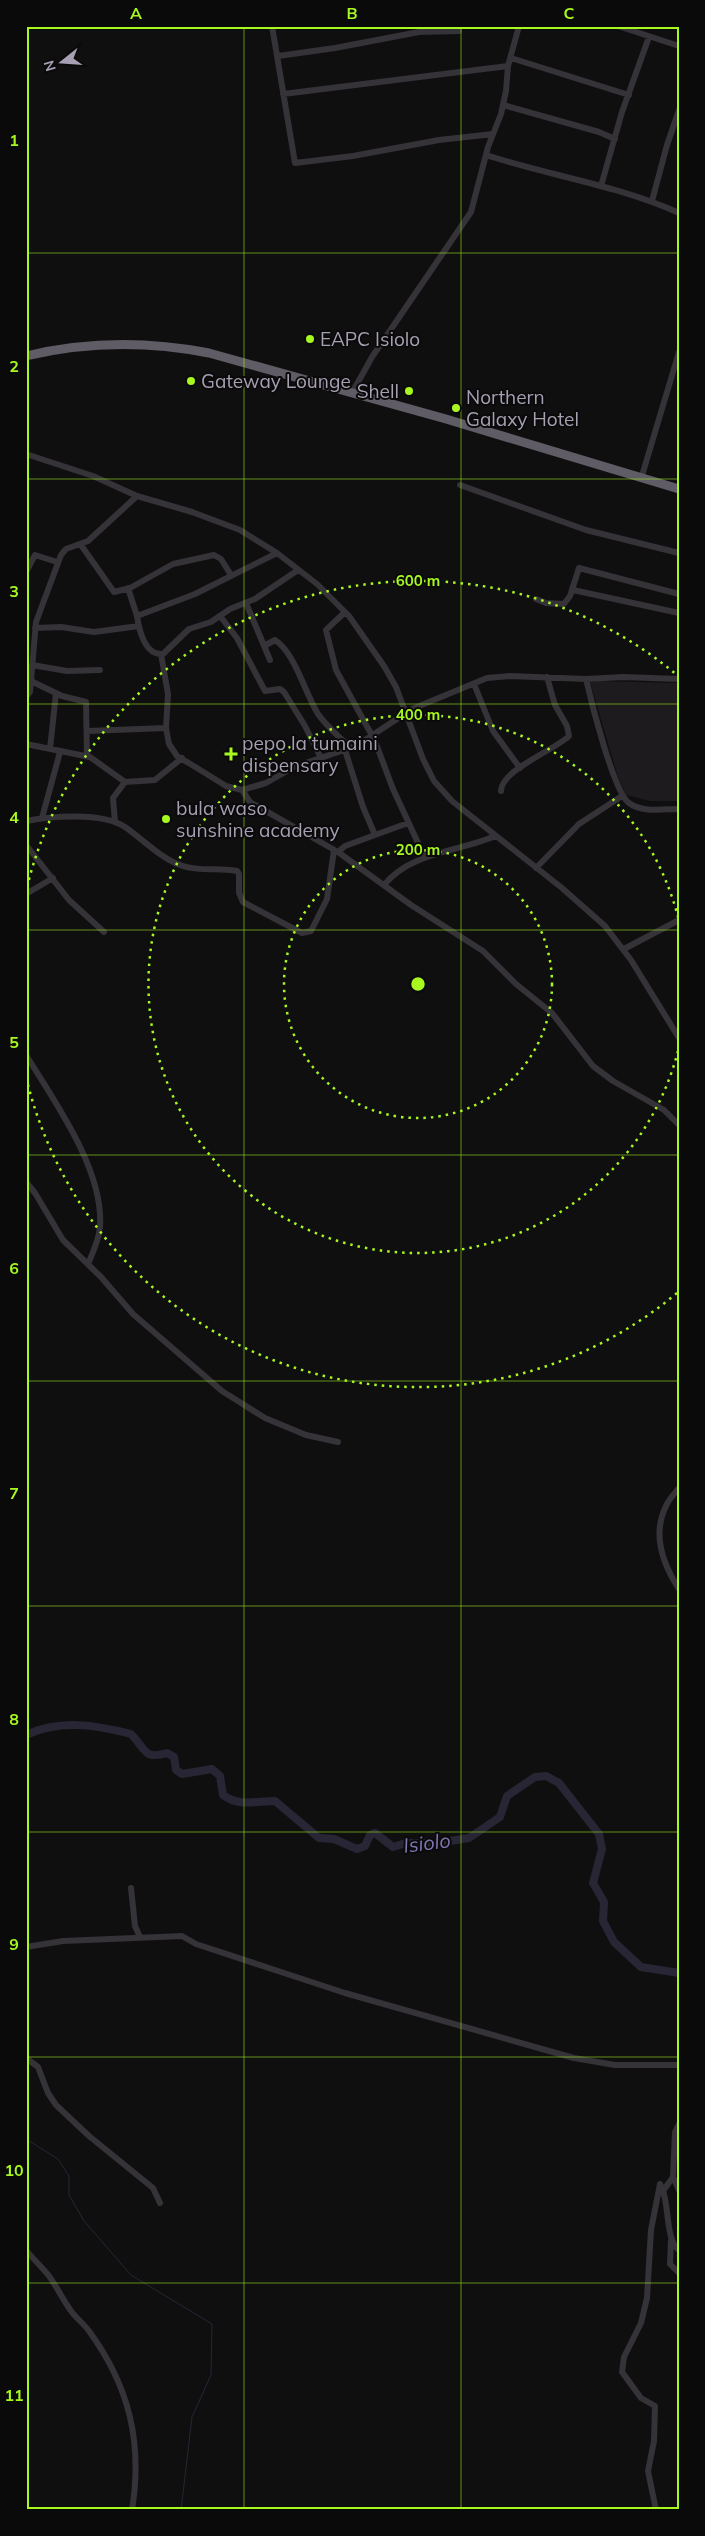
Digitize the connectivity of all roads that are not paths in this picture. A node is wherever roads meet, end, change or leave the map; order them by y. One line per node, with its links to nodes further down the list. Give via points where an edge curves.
1 (272, 26): 7 (street)
2 (618, 26): 5 (street)
3 (517, 27): 8 (street)
4 (459, 31): 7 (street, via 419,32)
5 (649, 37): 6 (street); 11 (street)
6 (679, 46)
7 (278, 56): 10 (street)
8 (510, 58): 9 (street); 11 (street)
9 (508, 66): 10 (street); 12 (street)
10 (283, 94): 14 (street, via 295,163)
11 (629, 95): 15 (street)
12 (503, 105): 14 (street); 15 (street)
13 (679, 110): 18 (street, via 666,145)
14 (493, 134): 16 (street)
15 (615, 139): 17 (street)
16 (486, 154): 17 (street, via 523,167); 22 (street, via 470,212 372,356)
17 (601, 186): 18 (street)
18 (652, 201): 19 (street)
19 (679, 213)
20 (679, 352): 24 (street)
21 (26, 356): 22 (highway, via 106,344 175,347 236,359)
22 (352, 393): 24 (highway)
23 (26, 454): 27 (street, via 93,476)
24 (641, 479): 26 (highway)
25 (460, 485): 30 (street, via 586,530)
26 (679, 489)
27 (137, 496): 28 (street); 29 (street, via 218,521 240,530)
28 (81, 544): 31 (street, via 64,551); 35 (street, via 112,591)
29 (277, 553): 32 (street); 34 (street)
30 (679, 553)
31 (57, 562): 33 (street, via 35,555); 45 (street)
32 (298, 570): 39 (street); 40 (street, via 318,584)
33 (26, 572)
34 (231, 576): 35 (street, via 221,558 214,555 166,566); 42 (street)
35 (128, 588): 42 (street)
36 (573, 590): 37 (street, via 579,568); 38 (street, via 562,605); 41 (street)
37 (679, 594)
38 (536, 599)
39 (246, 603): 43 (street); 46 (street)
40 (345, 612): 58 (street, via 384,666); 61 (street, via 327,628 328,643 338,674)
41 (679, 613)
42 (137, 616): 44 (street)
43 (220, 616): 47 (street, via 185,632); 68 (street, via 237,638 265,691 280,689 284,692)
44 (139, 626): 45 (street, via 94,632 61,627); 47 (street, via 150,650)
45 (35, 628): 49 (street)
46 (264, 646): 48 (street); 64 (street, via 274,640 280,644 318,713)
47 (160, 654): 59 (street, via 168,694)
48 (270, 660)
49 (32, 665): 50 (street, via 67,671); 54 (street)
50 (100, 670)
51 (547, 677): 52 (street); 55 (street, via 503,676 486,678); 69 (street, via 555,705 570,735)
52 (586, 679): 53 (street); 73 (street)
53 (679, 679)
54 (31, 681): 56 (street); 57 (street)
55 (474, 684): 58 (street); 69 (street, via 493,731)
56 (56, 693): 60 (street, via 86,702); 63 (street)
57 (27, 698)
58 (405, 713): 61 (street); 80 (street, via 434,781 452,802)
59 (166, 728): 60 (street); 67 (street, via 168,743)
60 (87, 732): 66 (street)
61 (373, 735): 64 (street); 78 (street)
62 (26, 744): 63 (street)
63 (50, 749): 65 (street)
64 (348, 749): 68 (street); 79 (street, via 363,807)
65 (60, 752): 66 (street); 75 (street)
66 (87, 756): 70 (street)
67 (182, 758): 70 (street, via 156,780); 71 (street, via 226,786)
68 (321, 758): 71 (street, via 294,767 262,785)
69 (520, 768): 72 (street, via 503,783)
70 (125, 782): 77 (street, via 113,798)
71 (242, 790): 82 (street, via 250,802)
72 (501, 791)
73 (622, 796): 74 (street, via 638,807); 84 (street, via 578,824)
74 (679, 809)
75 (42, 818): 76 (street); 77 (street)
76 (26, 821)
77 (115, 822): 82 (street, via 179,865 237,871 243,902 302,933 311,931 327,899)
78 (408, 823): 79 (street); 83 (street)
79 (375, 835): 82 (street)
80 (495, 836): 83 (street); 84 (street)
81 (26, 845): 85 (street)
82 (336, 851): 86 (street)
83 (425, 858): 86 (street, via 399,872)
84 (536, 868): 90 (street, via 591,912)
85 (53, 878): 87 (street); 89 (street, via 69,900)
86 (384, 885): 93 (street, via 483,951 512,981 552,1013 593,1066 664,1110)
87 (26, 894)
88 (679, 920): 90 (street)
89 (104, 932)
90 (624, 949): 91 (street)
91 (679, 1038)
92 (26, 1056): 95 (street, via 78,1140 93,1182 100,1227)
93 (679, 1124)
94 (26, 1182): 95 (street, via 63,1240)
95 (88, 1264): 96 (street, via 133,1314 227,1394 265,1418 306,1435)
96 (338, 1442)
97 (679, 1488): 98 (street, via 667,1503 659,1538 668,1568)
98 (679, 1589)
99 (131, 1888): 100 (street, via 135,1926)
100 (140, 1937): 101 (street); 103 (street, via 182,1936 196,1944 345,1993 574,2058 615,2065)
101 (26, 1946)
102 (26, 2058): 108 (street, via 38,2067 48,2094 56,2105 153,2188)
103 (679, 2065)
104 (679, 2124): 105 (street, via 675,2132)
105 (673, 2177): 106 (street); 107 (street)
106 (679, 2190)
107 (663, 2191): 109 (street); 114 (street, via 660,2184 651,2230 647,2298 641,2323 624,2357 622,2372 641,2398 655,2406 654,2441 648,2471)
108 (160, 2203)
109 (671, 2239): 111 (street); 112 (street, via 670,2264)
110 (26, 2250): 113 (street, via 88,2329 124,2392 134,2429 135,2494)
111 (679, 2250)
112 (679, 2272)
113 (132, 2510)
114 (656, 2510)

